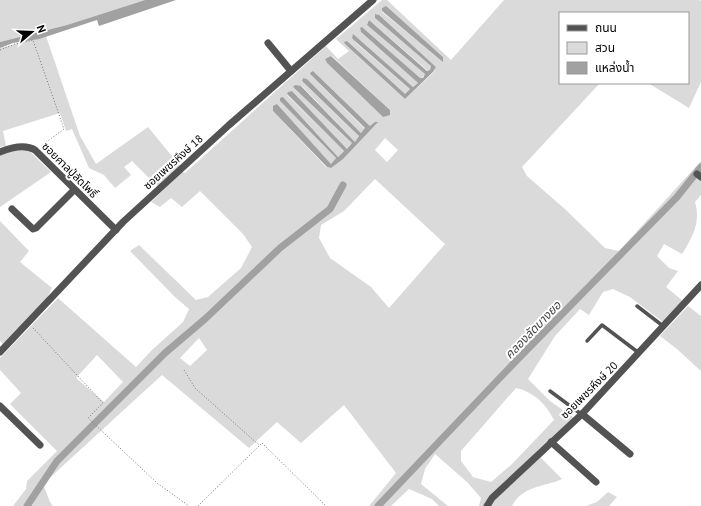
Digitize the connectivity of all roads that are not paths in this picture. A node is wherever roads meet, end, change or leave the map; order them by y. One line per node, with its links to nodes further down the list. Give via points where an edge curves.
1 (374, 0): 3 (street, ซอยเพชรหึงษ์ 18)
2 (268, 43): 3 (street)
3 (291, 71): 7 (street, ซอยเพชรหึงษ์ 18)
4 (0, 152): 5 (street, ซอยศาลปู่ลัดโพธิ์, via 30,147)
5 (74, 190): 6 (street, via 33,229); 7 (street, ซอยศาลปู่ลัดโพธิ์)
6 (12, 209)
7 (116, 230): 12 (street, ซอยเพชรหึงษ์ 18)
8 (701, 285): 10 (street, ซอยเพชรหึงษ์ 20)
9 (637, 306): 10 (lane)
10 (664, 327): 13 (street, ซอยเพชรหึงษ์ 20)
11 (587, 341): 13 (lane, via 602,325)
12 (0, 352)
13 (639, 354): 16 (street, ซอยเพชรหึงษ์ 20)
14 (550, 391): 16 (lane)
15 (0, 406): 18 (street)
16 (582, 414): 17 (street, ซอยเพชรหึงษ์ 20); 19 (street)
17 (551, 442): 20 (street); 21 (street, ซอยเพชรหึงษ์ 20, via 492,498)
18 (40, 445)
19 (630, 454)
20 (596, 482)
21 (487, 506)

